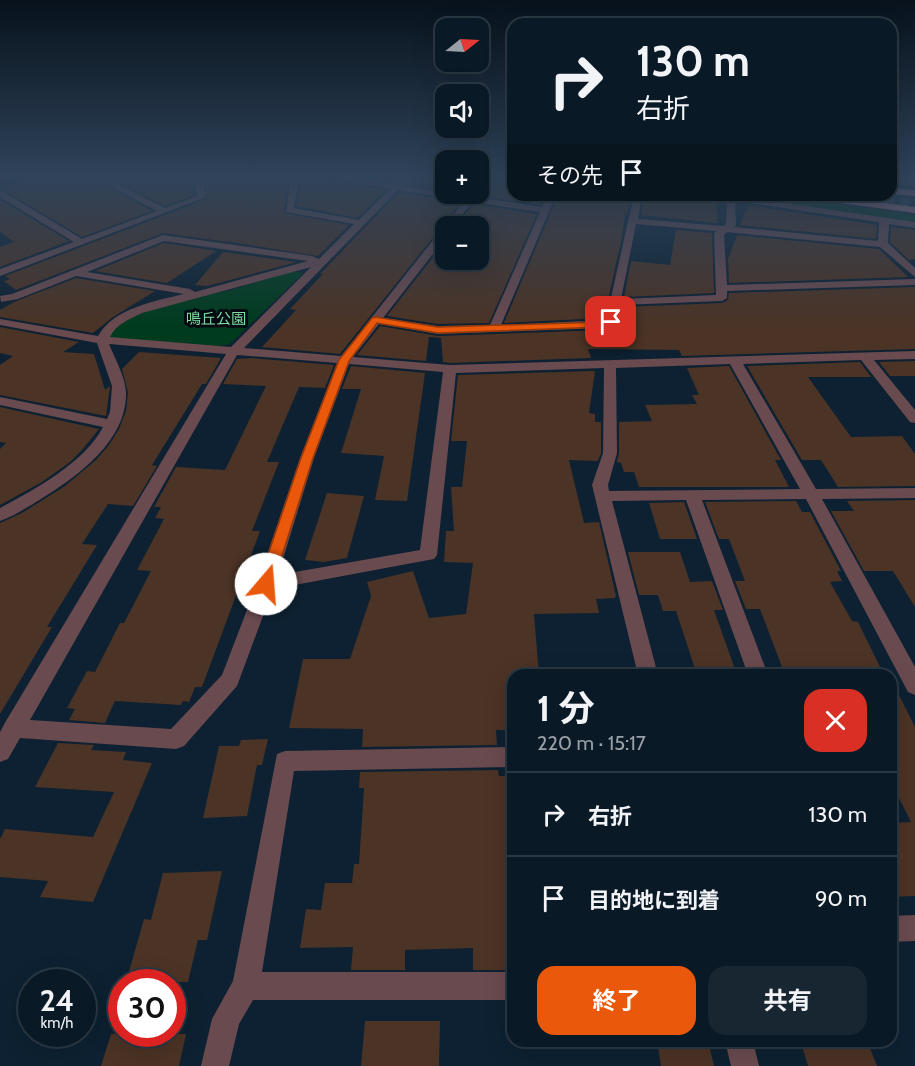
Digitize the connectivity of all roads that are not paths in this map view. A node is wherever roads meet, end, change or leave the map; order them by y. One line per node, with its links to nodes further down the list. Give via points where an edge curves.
1 (57, 228): 9 (street)
2 (119, 228): 9 (street)
3 (357, 228): 12 (street)
4 (537, 228): 24 (street)
5 (631, 228): 21 (street)
6 (713, 228): 8 (street)
7 (884, 228): 11 (street)
8 (726, 229): 11 (street); 17 (street, via 719,234)
9 (81, 242): 13 (street)
10 (435, 244): 22 (street)
11 (883, 244): 15 (street)
12 (324, 261): 14 (street, via 163,238); 19 (street); 26 (street)
13 (0, 273)
14 (76, 273): 19 (street); 20 (street)
15 (915, 274)
16 (915, 282): 17 (street)
17 (721, 288): 21 (street, via 722,298)
18 (0, 293): 20 (street)
19 (200, 294): 25 (street, via 174,298 133,314 103,333)
20 (0, 299)
21 (617, 302): 24 (street, via 611,322 605,325)
22 (375, 320): 24 (street, via 438,330); 29 (street)
23 (0, 322): 25 (street)
24 (494, 328)
25 (102, 340): 26 (street); 35 (street, via 119,390)
26 (233, 352): 29 (street); 45 (street)
27 (915, 355): 28 (street)
28 (864, 356): 30 (street); 34 (street)
29 (344, 360): 32 (street); 41 (street)
30 (734, 360): 31 (street); 37 (street)
31 (610, 364): 32 (street); 39 (street, via 610,453 600,485)
32 (450, 369): 41 (street, via 428,555)
33 (0, 401): 35 (street)
34 (915, 420)
35 (111, 424): 40 (street, via 98,446 63,476)
36 (915, 493): 37 (street)
37 (811, 494): 38 (street); 44 (street)
38 (692, 495): 39 (street); 43 (street)
39 (604, 496): 42 (street)
40 (0, 515)
41 (266, 584): 45 (street, via 230,680 176,739)
42 (647, 669)
43 (756, 669)
44 (915, 686)
45 (13, 728): 46 (street)
46 (0, 752)
47 (507, 758): 50 (street, via 285,761)
48 (897, 928): 49 (street)
49 (915, 928)
50 (246, 986): 51 (street); 53 (street, via 226,1019)
51 (507, 986)
52 (740, 1047): 54 (street)
53 (215, 1066)
54 (745, 1066)

